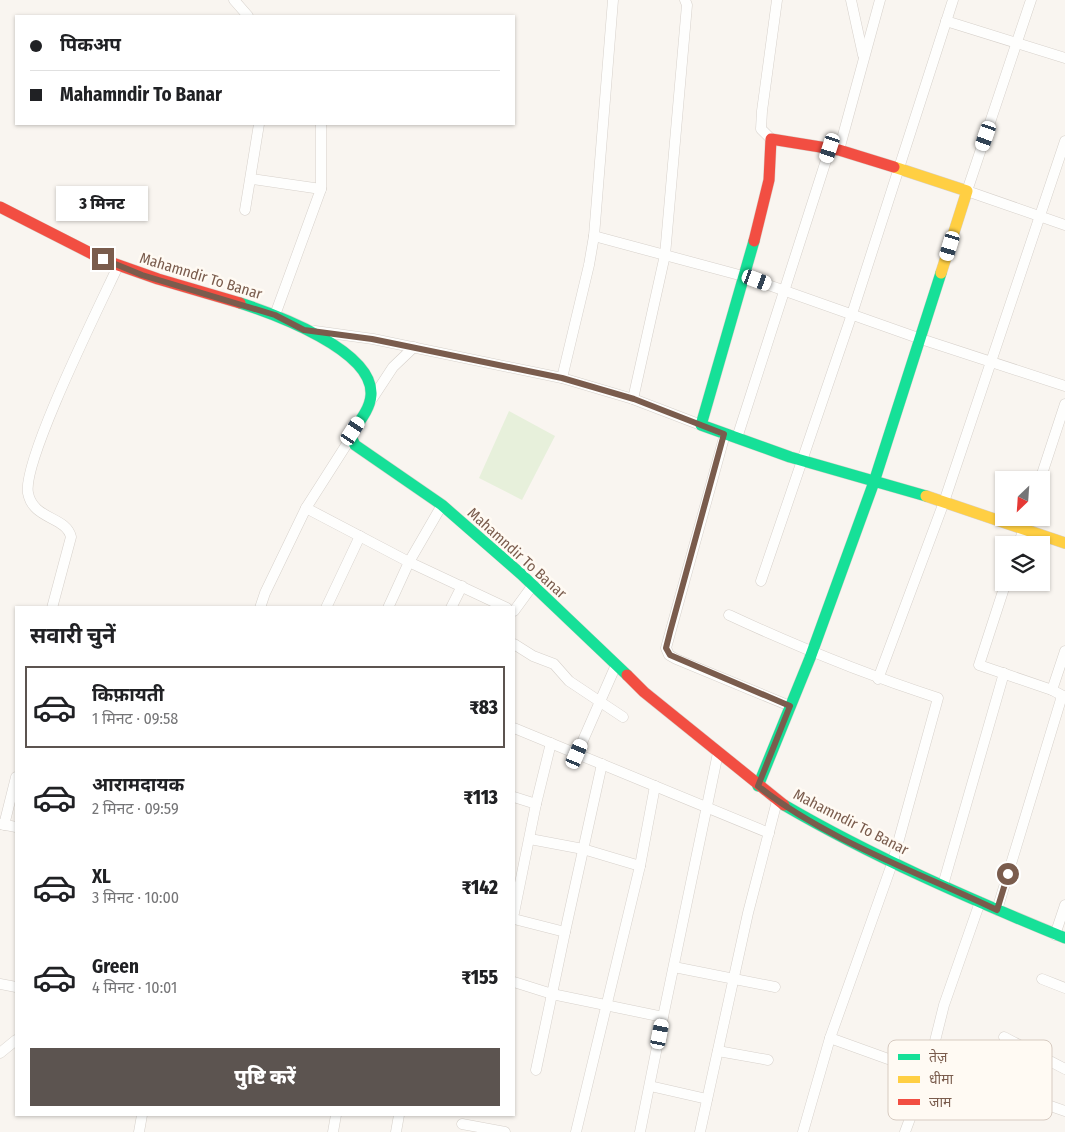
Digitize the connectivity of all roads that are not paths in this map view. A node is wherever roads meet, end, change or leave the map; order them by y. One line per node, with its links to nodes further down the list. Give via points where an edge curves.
1 (234, 0): 9 (street)
2 (612, 0): 27 (street)
3 (685, 0): 28 (street)
4 (777, 0): 16 (street, via 761,129)
5 (850, 0): 12 (street)
6 (880, 0): 12 (street)
7 (953, 0): 10 (street)
8 (1031, 0): 11 (street)
9 (247, 15)
10 (946, 21): 11 (street); 19 (street)
11 (1017, 44): 13 (street); 22 (street)
12 (864, 56): 18 (street)
13 (1065, 58)
14 (259, 125): 20 (street)
15 (321, 125): 21 (street)
16 (771, 139): 18 (street); 30 (street, via 765,204)
17 (1065, 141): 25 (street)
18 (834, 149): 19 (street); 31 (street)
19 (899, 170): 22 (street); 32 (street)
20 (252, 178): 21 (street); 24 (street)
21 (321, 188): 33 (street)
22 (967, 191): 25 (street); 35 (street)
23 (0, 207): 29 (street, Mahamndir To Banar)
24 (245, 210)
25 (1040, 216): 26 (street); 37 (street)
26 (1065, 225)
27 (594, 236): 28 (street); 38 (street)
28 (665, 255): 30 (street); 40 (street)
29 (118, 266): 33 (street, Mahamndir To Banar); 62 (street, via 52,411 27,486 31,501 39,512 66,528 71,537)
30 (743, 276): 31 (street); 43 (street)
31 (783, 290): 32 (street); 45 (street)
32 (852, 314): 35 (street); 47 (street)
33 (275, 315): 34 (street, Mahamndir To Banar)
34 (304, 330): 36 (street); 41 (street, Mahamndir To Banar, via 356,361 370,381)
35 (921, 339): 37 (street); 49 (street)
36 (414, 347): 38 (street); 41 (street, via 393,368)
37 (990, 362): 39 (street); 50 (street)
38 (562, 378): 40 (street)
39 (1065, 386)
40 (634, 399): 43 (street)
41 (371, 400): 46 (street)
42 (1065, 404): 48 (street)
43 (702, 424): 44 (street)
44 (724, 434): 45 (street); 79 (street, via 666,648 676,659)
45 (737, 438): 47 (street)
46 (350, 439): 51 (street, Mahamndir To Banar, via 354,445); 52 (street)
47 (803, 460): 49 (street); 58 (street)
48 (1043, 471)
49 (874, 482): 50 (street); 72 (street)
50 (944, 502): 53 (street); 75 (street)
51 (442, 505): 57 (street); 59 (street, Mahamndir To Banar)
52 (306, 508): 55 (street); 63 (street)
53 (995, 515)
54 (1032, 526): 56 (street)
55 (360, 536): 57 (street); 64 (street)
56 (1065, 543)
57 (409, 562): 60 (street); 65 (street)
58 (761, 581)
59 (533, 585): 68 (street); 73 (street, Mahamndir To Banar)
60 (462, 586): 66 (street); 67 (street)
61 (1003, 591): 74 (street, via 979,665)
62 (53, 606)
63 (261, 606)
64 (327, 606)
65 (389, 606)
66 (452, 606)
67 (502, 606)
68 (515, 607)
69 (729, 615): 72 (street)
70 (515, 645): 78 (street, via 554,664 569,680)
71 (1065, 651): 76 (street)
72 (812, 654): 75 (street); 79 (street)
73 (616, 665): 78 (street); 83 (street, Mahamndir To Banar)
74 (1004, 673): 76 (street); 100 (street)
75 (878, 679): 98 (street, via 938,698)
76 (1052, 690): 77 (street)
77 (1063, 697): 104 (street)
78 (600, 700): 80 (street); 84 (street)
79 (790, 706): 88 (street)
80 (624, 717)
81 (515, 728): 82 (street)
82 (551, 743): 84 (street); 91 (street)
83 (718, 753): 88 (street, Mahamndir To Banar); 92 (street)
84 (577, 754): 85 (street)
85 (602, 764): 87 (street); 97 (street)
86 (15, 780): 93 (street)
87 (655, 786): 92 (street); 99 (street)
88 (758, 786): 90 (street, Mahamndir To Banar)
89 (515, 797): 91 (street)
90 (777, 801): 95 (street); 98 (street, Mahamndir To Banar, via 827,830)
91 (536, 804): 96 (street)
92 (708, 808): 95 (street); 108 (street)
93 (2, 824): 94 (street)
94 (15, 827)
95 (768, 833): 109 (street)
96 (530, 839): 97 (street); 103 (street)
97 (583, 849): 99 (street); 106 (street)
98 (893, 861): 100 (street, Mahamndir To Banar); 120 (street)
99 (640, 866): 117 (street)
100 (944, 885): 101 (street, Mahamndir To Banar)
101 (980, 902): 104 (street, Mahamndir To Banar); 121 (street, via 944,1004)
102 (1065, 905): 107 (street)
103 (515, 908)
104 (997, 910): 107 (street, Mahamndir To Banar)
105 (515, 919): 106 (street)
106 (565, 932): 116 (street)
107 (1060, 936)
108 (674, 967): 109 (street); 118 (street)
109 (734, 979): 114 (street); 124 (street)
110 (1042, 979): 115 (street)
111 (515, 982): 116 (street)
112 (0, 984): 113 (street)
113 (15, 987)
114 (775, 987)
115 (1065, 988)
116 (552, 994): 117 (street); 130 (street)
117 (605, 1005): 118 (street); 144 (street)
118 (663, 1017): 131 (street)
119 (1004, 1036): 122 (street)
120 (830, 1038): 126 (street); 147 (street)
121 (935, 1040)
122 (1011, 1040)
123 (15, 1041): 125 (street)
124 (718, 1051): 127 (street); 132 (street)
125 (0, 1053)
126 (888, 1059)
127 (768, 1060)
128 (1052, 1062): 129 (street)
129 (1065, 1069)
130 (536, 1070)
131 (650, 1086): 132 (street); 145 (street)
132 (707, 1099): 146 (street)
133 (1052, 1107): 134 (street)
134 (1065, 1112)
135 (142, 1116): 140 (street)
136 (336, 1116): 141 (street)
137 (399, 1116): 142 (street)
138 (910, 1120): 148 (street)
139 (462, 1124): 143 (street)
140 (139, 1132)
141 (333, 1132)
142 (396, 1132)
143 (505, 1132)
144 (576, 1132)
145 (640, 1132)
146 (700, 1132)
147 (803, 1132)
148 (906, 1132)

